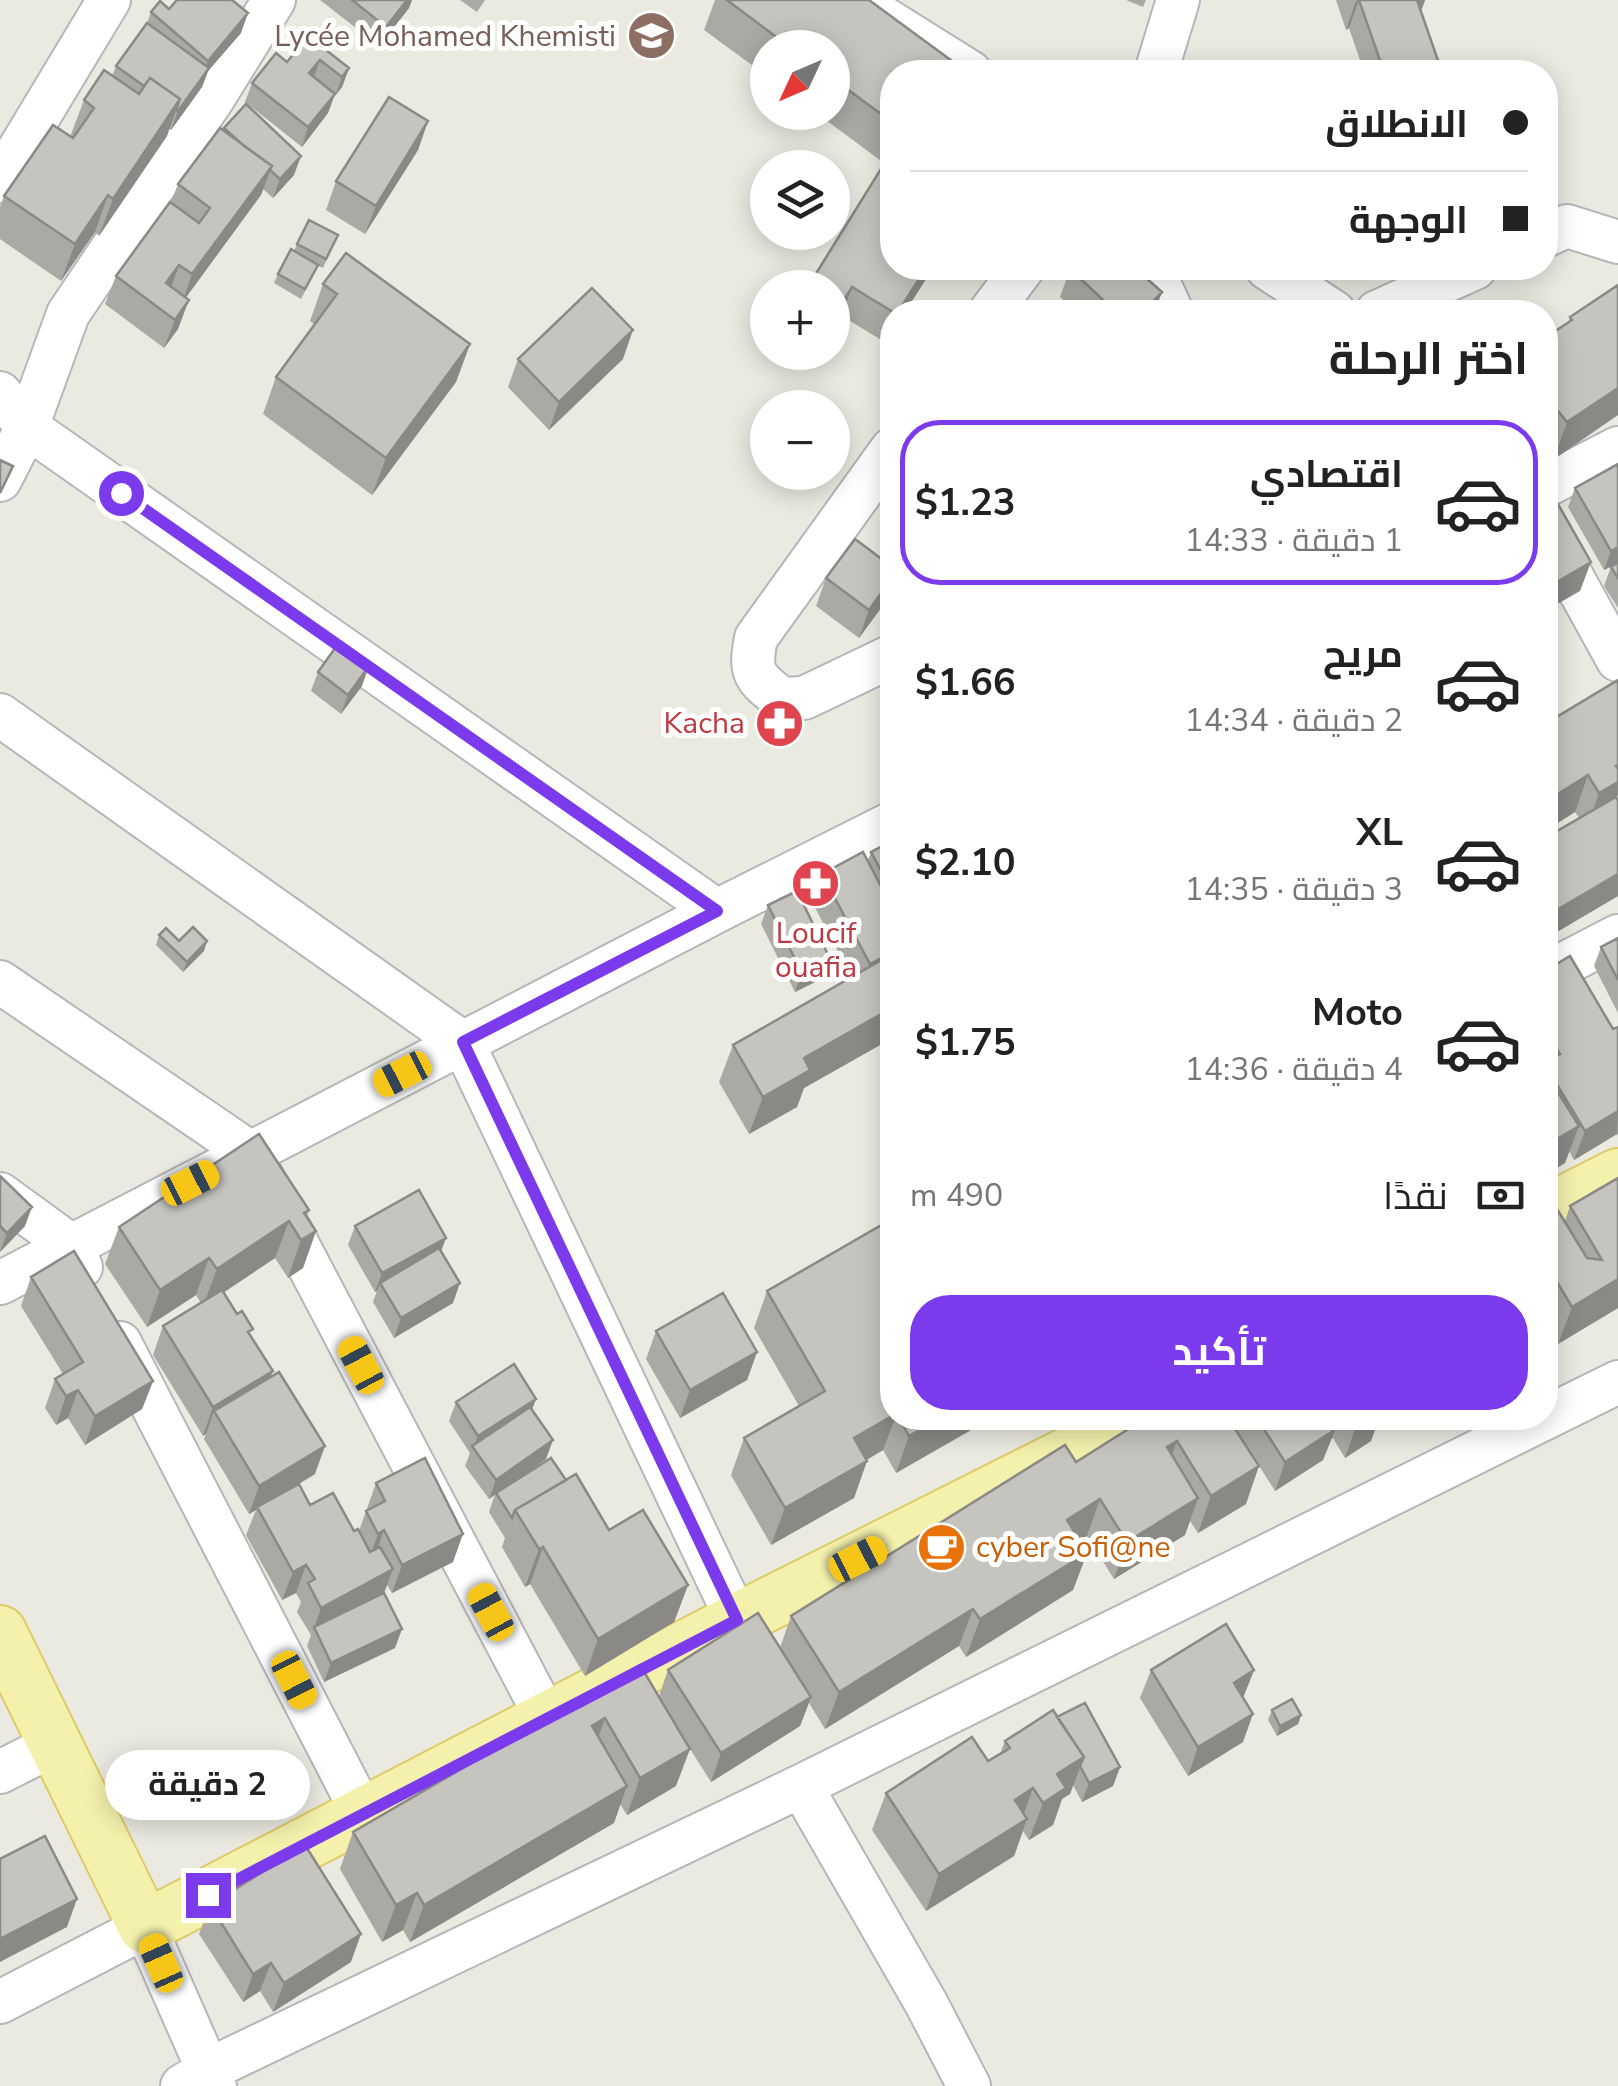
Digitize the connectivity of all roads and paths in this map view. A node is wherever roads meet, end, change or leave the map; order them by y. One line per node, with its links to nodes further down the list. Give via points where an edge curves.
1 (109, 0): 7 (street)
2 (274, 0): 15 (street, via 68,314)
3 (855, 0): 5 (street)
4 (1178, 0): 6 (street)
5 (951, 60)
6 (1160, 60)
7 (0, 181)
8 (1558, 230): 9 (street, via 1567,226)
9 (1618, 242)
10 (1286, 280): 12 (street)
11 (1449, 280): 13 (street)
12 (1316, 300)
13 (1404, 300)
14 (0, 393): 15 (street)
15 (27, 426): 19 (street); 25 (street)
16 (1618, 448): 18 (street)
17 (880, 466): 22 (street, via 756,638 751,664 782,700 804,698)
18 (1558, 479)
19 (0, 480)
20 (1558, 552): 21 (street)
21 (1618, 660)
22 (880, 662)
23 (0, 715): 29 (street)
24 (880, 841): 25 (street)
25 (717, 911): 29 (street)
26 (1618, 936): 27 (street)
27 (1558, 967)
28 (0, 982): 30 (street)
29 (463, 1042): 30 (street); 40 (street)
30 (249, 1152): 34 (street); 42 (street)
31 (1618, 1175): 33 (main road)
32 (0, 1194): 34 (street)
33 (1558, 1205)
34 (70, 1245): 35 (street); 46 (street)
35 (0, 1283)
36 (1618, 1382): 37 (street)
37 (1558, 1412)
38 (1116, 1430): 40 (main road)
39 (1521, 1430): 45 (street)
40 (737, 1620): 42 (main road)
41 (0, 1632): 43 (main road)
42 (547, 1718): 46 (main road)
43 (55, 1744): 44 (street); 47 (main road)
44 (0, 1772)
45 (801, 1786): 49 (street); 50 (street)
46 (363, 1814): 47 (main road)
47 (145, 1927): 48 (street); 49 (street)
48 (0, 2002)
49 (201, 2080)
50 (968, 2086)

